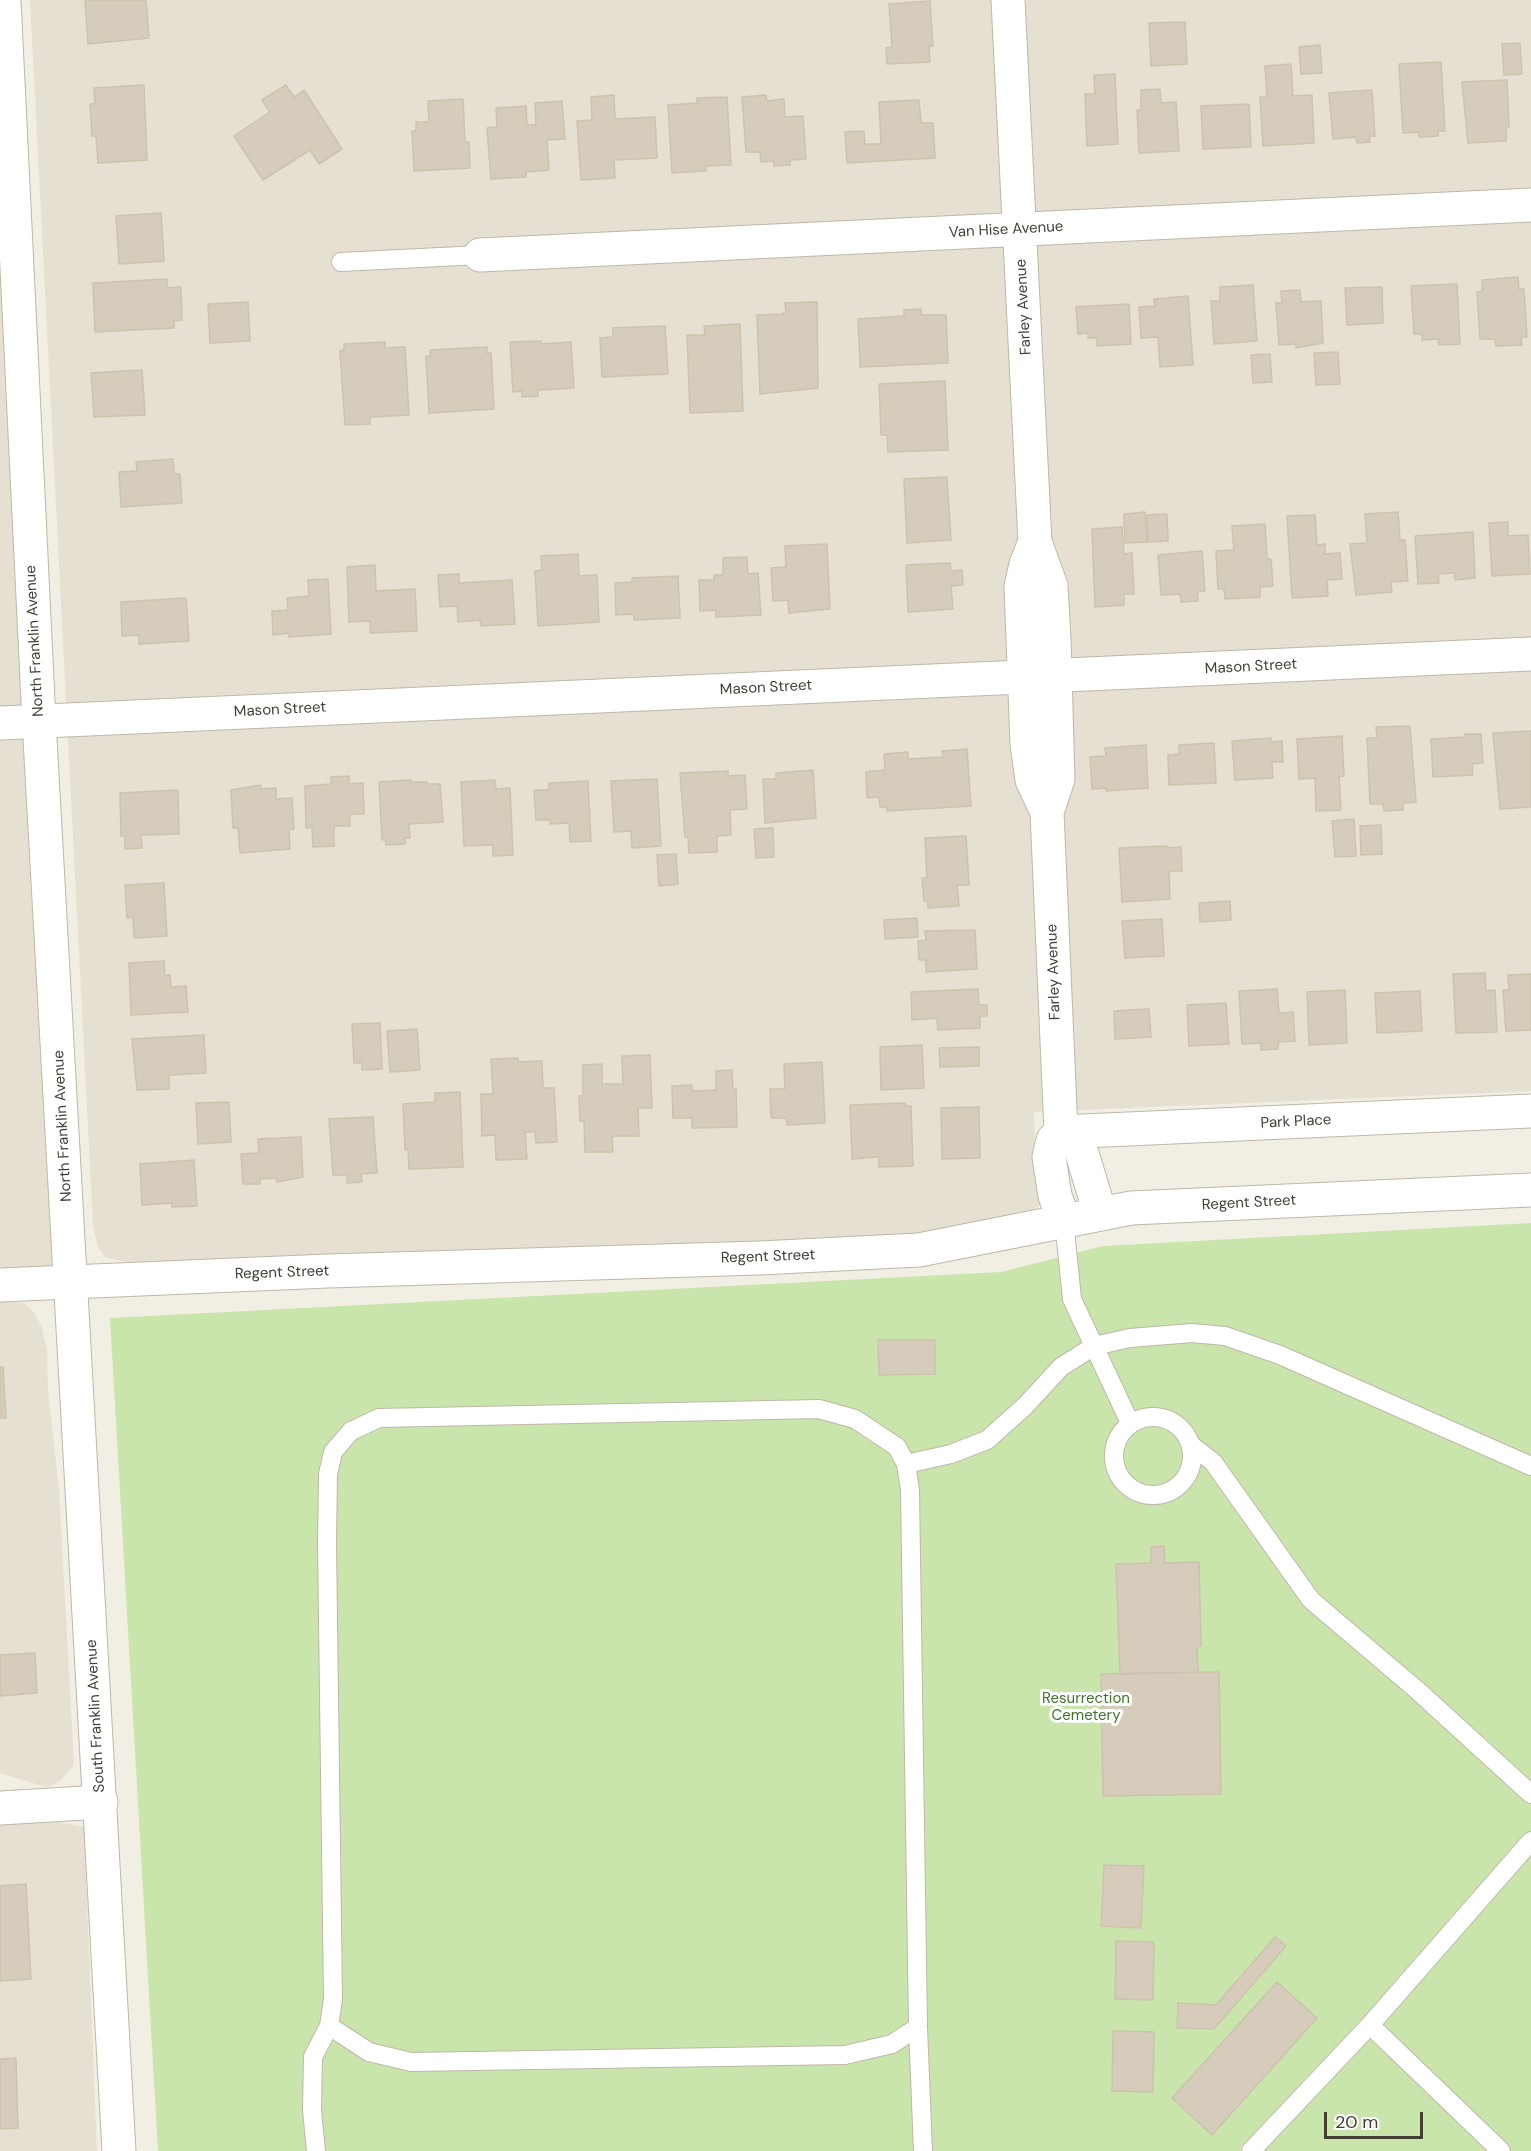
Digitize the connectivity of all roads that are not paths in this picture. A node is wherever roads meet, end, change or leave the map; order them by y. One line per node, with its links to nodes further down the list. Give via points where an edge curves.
1 (4, 0): 6 (street, North Franklin Avenue)
2 (1008, 0): 4 (street, Farley Avenue)
3 (1531, 205): 4 (street, Van Hise Avenue)
4 (1021, 230): 5 (street, Van Hise Avenue); 9 (street, Farley Avenue, via 1035,542 1051,586)
5 (480, 255): 7 (lane)
6 (8, 262): 10 (street, North Franklin Avenue)
7 (341, 262)
8 (1531, 654): 9 (street, Mason Street)
9 (1040, 676): 10 (street, Mason Street); 13 (street, Farley Avenue, via 1058,779 1047,812)
10 (39, 721): 11 (street, Mason Street); 17 (street, North Franklin Avenue)
11 (0, 723)
12 (1531, 1111): 13 (street, Park Place)
13 (1061, 1132): 15 (street, via 1080,1147); 16 (street, Farley Avenue, via 1053,1140 1050,1157 1055,1196)
14 (1531, 1190): 15 (street, Regent Street, via 1131,1208)
15 (1100, 1213): 16 (street, Regent Street)
16 (1064, 1220): 17 (street, Regent Street, via 919,1250); 19 (lane, via 1072,1299)
17 (72, 1282): 18 (street, Regent Street); 25 (street, South Franklin Avenue)
18 (0, 1285)
19 (1094, 1346): 20 (lane); 22 (lane, via 1061,1367 987,1440 951,1454); 23 (lane, via 1162,1334 1225,1336 1280,1355)
20 (1130, 1423): 21 (lane, via 1156,1416 1169,1420 1181,1427); 21 (lane, via 1116,1443 1115,1468 1129,1488 1140,1493 1152,1496 1178,1487 1192,1465)
21 (1191, 1446): 24 (lane, via 1214,1462 1311,1600)
22 (906, 1464): 29 (lane, via 897,1447 879,1433 855,1419 819,1409 379,1418 351,1431 333,1452 328,1474 333,1999); 30 (lane, via 910,1490)
23 (1531, 1466)
24 (1531, 1794)
25 (101, 1802): 26 (street); 31 (street, South Franklin Avenue)
26 (0, 1808)
27 (1531, 1841): 28 (lane)
28 (1370, 2025): 34 (lane); 35 (lane)
29 (328, 2026): 30 (lane, via 369,2052 411,2062 845,2055 892,2043); 32 (lane, via 313,2057)
30 (918, 2027): 33 (lane)
31 (119, 2151)
32 (316, 2151)
33 (923, 2151)
34 (1251, 2151)
35 (1501, 2151)

